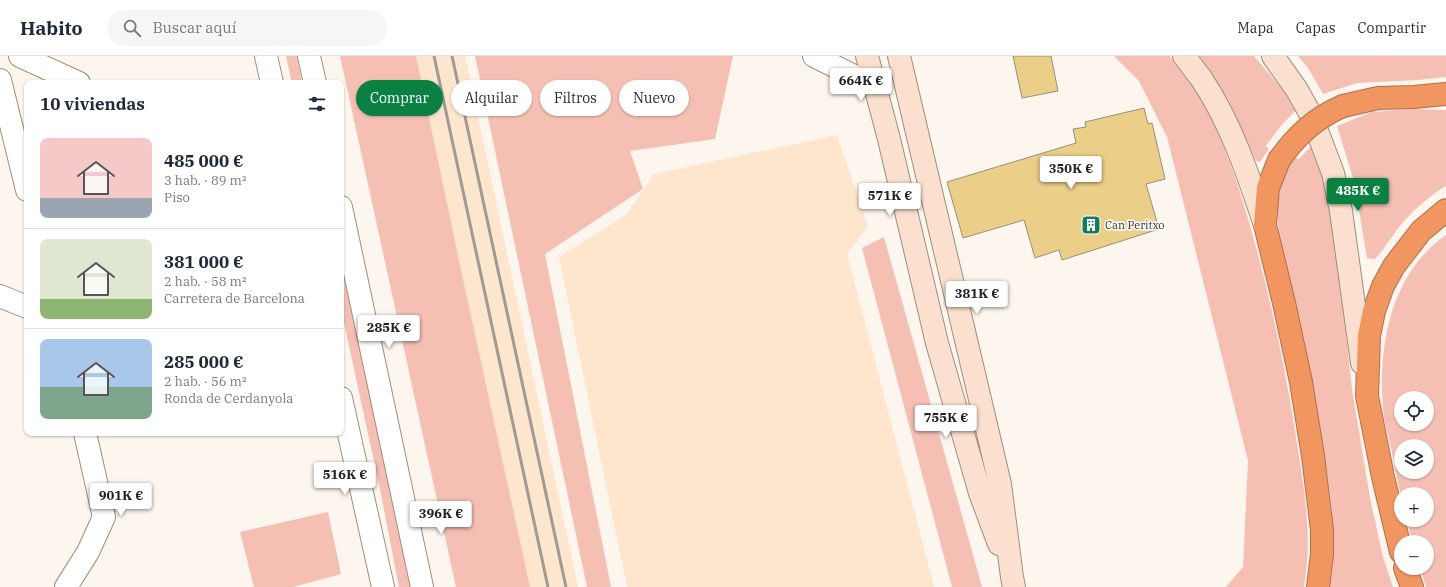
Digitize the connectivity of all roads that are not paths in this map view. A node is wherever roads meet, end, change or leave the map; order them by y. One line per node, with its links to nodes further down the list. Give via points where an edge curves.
1 (20, 56): 9 (street)
2 (309, 56): 10 (street)
3 (814, 56): 11 (street)
4 (867, 56): 11 (main road)
5 (1184, 56): 17 (main road, via 1210,92 1228,125)
6 (1273, 56): 20 (main road, via 1310,115 1333,174 1341,211)
7 (896, 57): 13 (main road); 26 (main road, via 1000,484)
8 (0, 80): 14 (street)
9 (72, 80)
10 (314, 80)
11 (874, 86): 13 (main road)
12 (1446, 94): 17 (highway, bridge, via 1378,98 1342,106 1317,119 1299,134 1279,160 1268,188)
13 (889, 139): 26 (main road, via 939,351 980,493)
14 (24, 178)
15 (1446, 210): 20 (highway, via 1422,230 1394,266 1383,286 1369,336)
16 (344, 221): 23 (street)
17 (1265, 225): 31 (highway, via 1301,382 1313,456 1322,530)
18 (0, 296): 19 (street)
19 (24, 305)
20 (1367, 396): 24 (highway)
21 (344, 412): 28 (street)
22 (86, 436): 27 (street, via 104,517 88,552)
23 (403, 498): 29 (street); 30 (street, via 427,544)
24 (1397, 535)
25 (1408, 575): 32 (highway)
26 (1013, 582)
27 (66, 587)
28 (383, 587)
29 (422, 587)
30 (436, 587)
31 (1318, 587)
32 (1412, 587)

